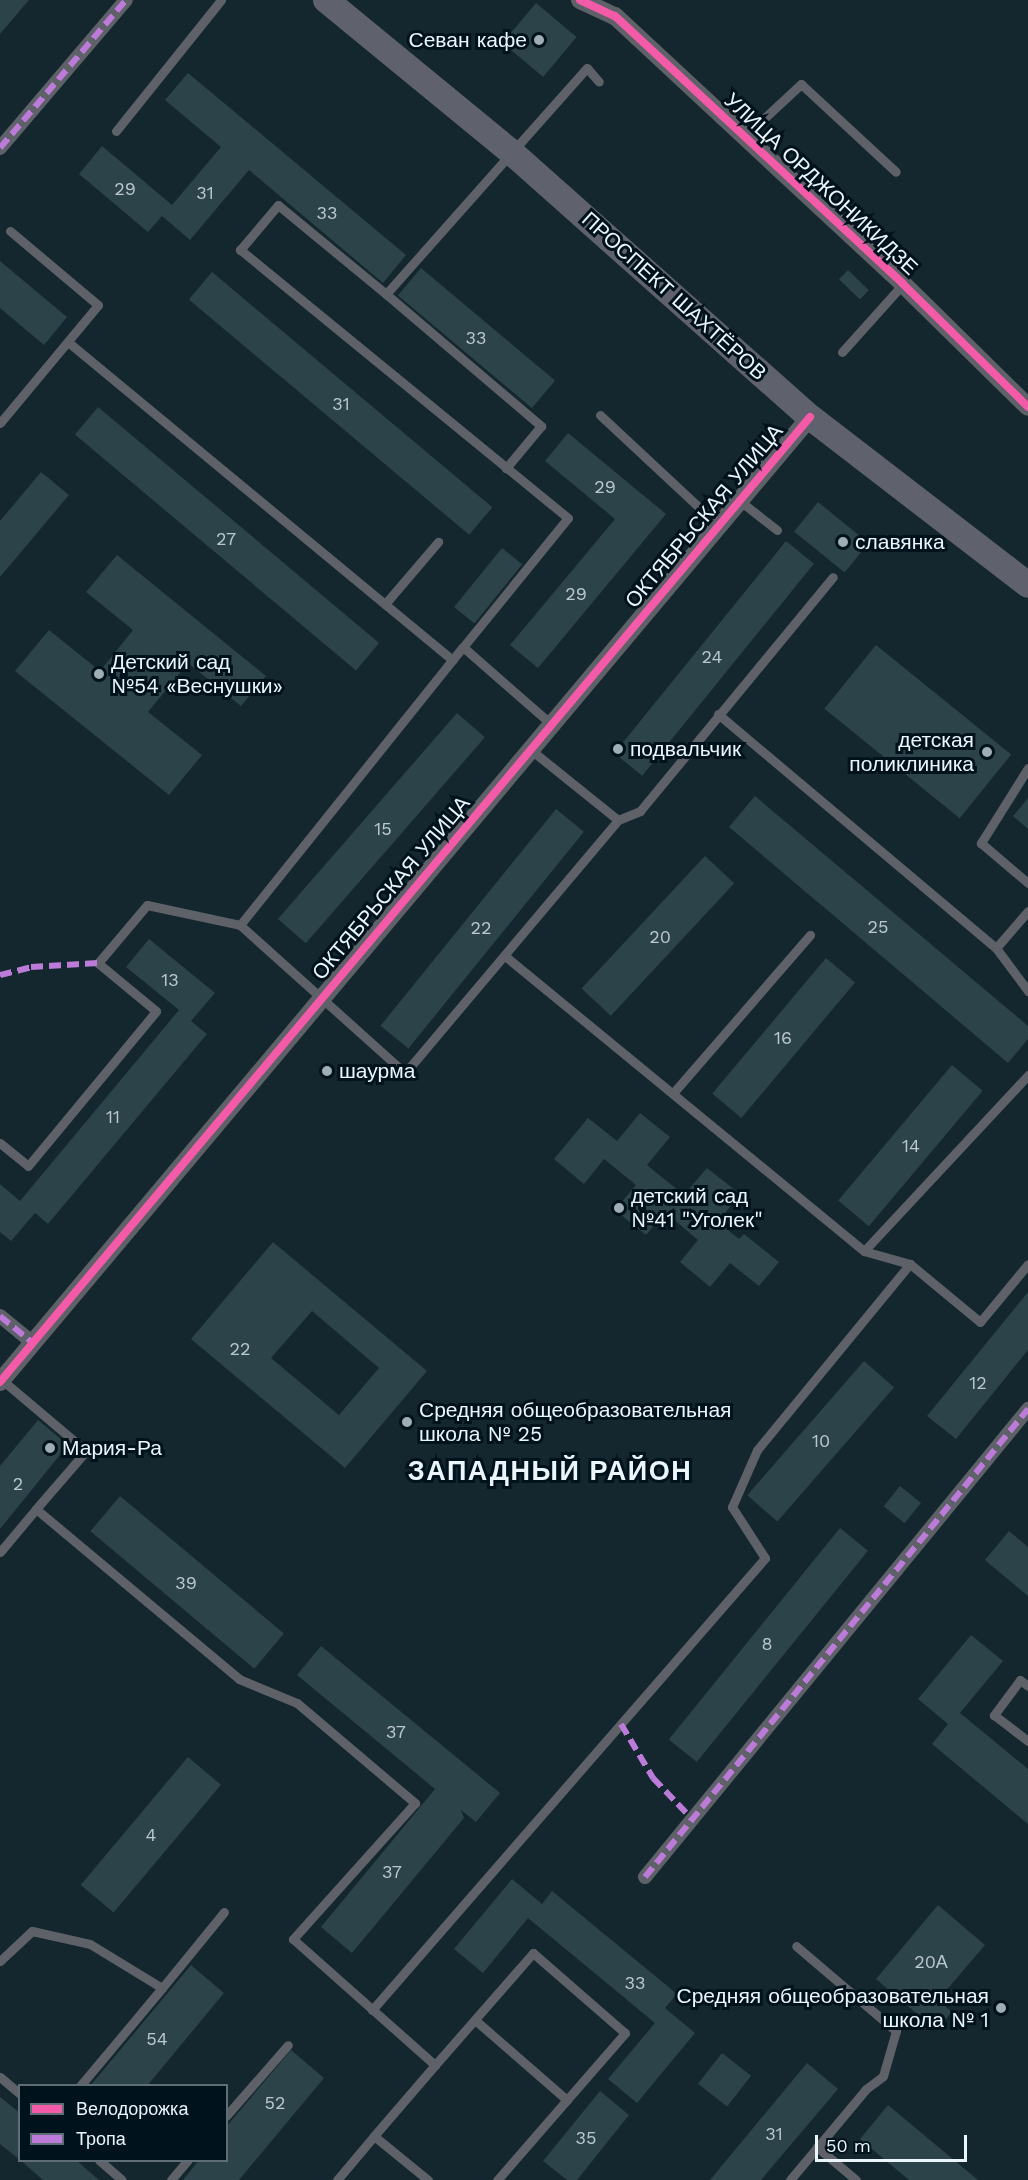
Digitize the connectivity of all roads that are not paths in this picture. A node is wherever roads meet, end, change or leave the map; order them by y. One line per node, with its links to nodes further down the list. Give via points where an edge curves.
1 (126, 0): 9 (street)
2 (221, 0): 7 (lane)
3 (326, 0): 10 (main road, ПРОСПЕКТ ШАХТЁРОВ)
4 (580, 0): 5 (street, УЛИЦА ОРДЖОНИКИДЗЕ)
5 (612, 8): 8 (street, УЛИЦА ОРДЖОНИКИДЗЕ)
6 (599, 82): 10 (lane, via 587,68)
7 (116, 131)
8 (744, 137): 11 (lane, via 801,84); 13 (street, УЛИЦА ОРДЖОНИКИДЗЕ)
9 (0, 148)
10 (510, 151): 14 (lane); 19 (main road, ПРОСПЕКТ ШАХТЁРОВ)
11 (896, 172)
12 (10, 231): 15 (lane, via 98,305)
13 (903, 284): 16 (lane); 17 (street, УЛИЦА ОРДЖОНИКИДЗЕ)
14 (386, 294): 21 (lane, via 541,426); 21 (lane, via 278,205 240,250)
15 (68, 342): 20 (lane); 28 (lane)
16 (842, 352)
17 (1028, 407)
18 (600, 415): 23 (lane)
19 (810, 417): 22 (street, ОКТЯБРЬСКАЯ УЛИЦА); 27 (main road, ПРОСПЕКТ ШАХТЁРОВ)
20 (0, 423)
21 (506, 468): 29 (lane, via 568,518)
22 (740, 501): 23 (street, ОКТЯБРЬСКАЯ УЛИЦА); 24 (lane)
23 (719, 526): 32 (street, ОКТЯБРЬСКАЯ УЛИЦА)
24 (777, 530)
25 (438, 542): 28 (lane)
26 (833, 577): 31 (lane)
27 (1028, 585)
28 (385, 604): 30 (lane)
29 (463, 647): 30 (lane); 32 (lane)
30 (453, 660): 38 (lane)
31 (718, 714): 35 (lane, via 640,811); 40 (lane)
32 (552, 725): 33 (street, ОКТЯБРЬСКАЯ УЛИЦА)
33 (531, 750): 35 (lane); 43 (street, ОКТЯБРЬСКАЯ УЛИЦА)
34 (1028, 768): 36 (lane, via 981,843)
35 (618, 820): 41 (lane)
36 (1028, 883)
37 (1028, 911): 40 (lane)
38 (240, 925): 43 (lane); 46 (lane, via 147,905 98,963 156,1011 28,1166)
39 (810, 935): 45 (lane)
40 (996, 948): 42 (lane)
41 (505, 956): 43 (lane, via 405,1073); 45 (lane)
42 (1028, 991)
43 (320, 1001): 51 (street, ОКТЯБРЬСКАЯ УЛИЦА)
44 (1028, 1075): 47 (lane)
45 (674, 1092): 47 (lane)
46 (0, 1143)
47 (864, 1251): 48 (lane)
48 (910, 1264): 49 (lane, via 980,1322); 63 (lane, via 757,1450 732,1507 765,1558)
49 (1028, 1264)
50 (0, 1316): 51 (street)
51 (33, 1343): 52 (street, ОКТЯБРЬСКАЯ УЛИЦА)
52 (1, 1381): 54 (lane, via 86,1450)
53 (1028, 1409): 58 (street)
54 (36, 1509): 55 (lane); 63 (lane, via 239,1679 297,1703 415,1803 293,1939)
55 (0, 1552)
56 (1028, 1686): 57 (lane, via 1020,1680 994,1715)
57 (1028, 1741)
58 (645, 1877)
59 (224, 1912): 62 (lane)
60 (796, 1946): 73 (lane, via 896,2031 883,2076 866,2089)
61 (0, 1961): 62 (lane, via 32,1931 90,1944)
62 (162, 1989): 68 (lane)
63 (372, 2010): 66 (lane)
64 (475, 2020): 66 (lane); 70 (lane); 70 (lane, via 533,1953 625,2033)
65 (288, 2045): 71 (lane)
66 (435, 2065): 72 (lane)
67 (0, 2077): 69 (lane)
68 (81, 2084)
69 (18, 2092)
70 (567, 2100): 80 (lane)
71 (228, 2114)
72 (374, 2136): 78 (lane); 79 (lane)
73 (817, 2147): 81 (lane); 82 (lane)
74 (101, 2162): 76 (lane)
75 (186, 2162): 77 (lane)
76 (122, 2180)
77 (171, 2180)
78 (337, 2180)
79 (428, 2180)
80 (497, 2180)
81 (790, 2180)
82 (856, 2180)

